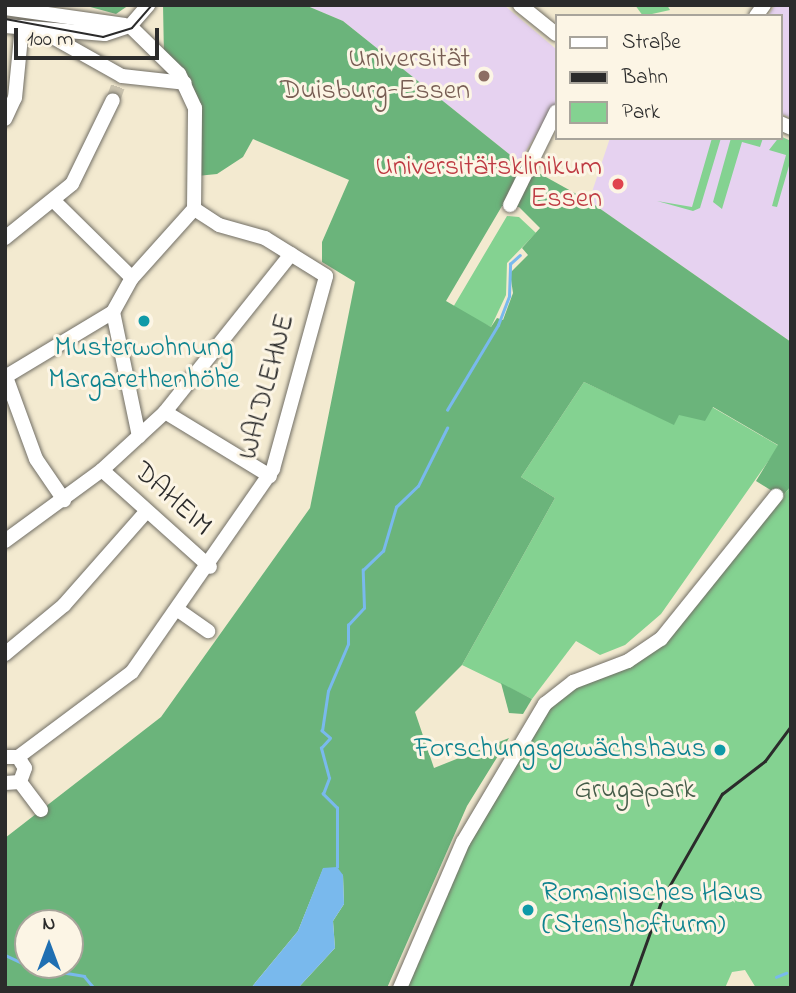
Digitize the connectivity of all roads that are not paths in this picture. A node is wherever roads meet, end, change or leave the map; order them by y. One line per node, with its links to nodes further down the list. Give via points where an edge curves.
1 (148, 5): 5 (street)
2 (520, 5): 9 (street)
3 (5, 8): 7 (street)
4 (5, 26): 6 (street)
5 (130, 26): 7 (street); 10 (street)
6 (22, 27): 8 (street); 13 (street, via 15,98)
7 (93, 28): 8 (street)
8 (40, 30): 11 (street)
9 (554, 32)
10 (185, 83): 11 (street); 16 (street, via 198,123)
11 (118, 87): 14 (street, via 81,170)
12 (554, 116): 15 (street)
13 (5, 119)
14 (55, 202): 17 (street); 19 (street)
15 (510, 205)
16 (194, 209): 18 (street); 19 (street)
17 (5, 239)
18 (291, 254): 25 (street); 29 (street, WALDLEHNE, via 326,279)
19 (132, 278): 20 (street)
20 (113, 312): 21 (street); 22 (street)
21 (89, 332): 22 (street); 23 (street)
22 (116, 342): 24 (street)
23 (6, 377): 31 (street, via 36,459)
24 (133, 408): 26 (street); 27 (street)
25 (165, 412): 26 (street); 29 (street)
26 (152, 423): 27 (street)
27 (139, 436): 28 (street)
28 (102, 470): 31 (street); 32 (street, DAHEIM)
29 (270, 476): 35 (street, WALDLEHNE)
30 (776, 495): 42 (street, via 661,639 628,661 573,682 545,704 463,842)
31 (64, 500): 34 (street)
32 (147, 511): 35 (street, DAHEIM); 38 (street, via 64,605)
33 (5, 521): 34 (street)
34 (10, 538)
35 (210, 566): 36 (street, WALDLEHNE)
36 (178, 610): 37 (street); 39 (street, WALDLEHNE, via 132,672)
37 (208, 631)
38 (5, 654)
39 (12, 757): 40 (street, via 25,768)
40 (13, 782): 41 (street)
41 (41, 810)
42 (400, 988)

